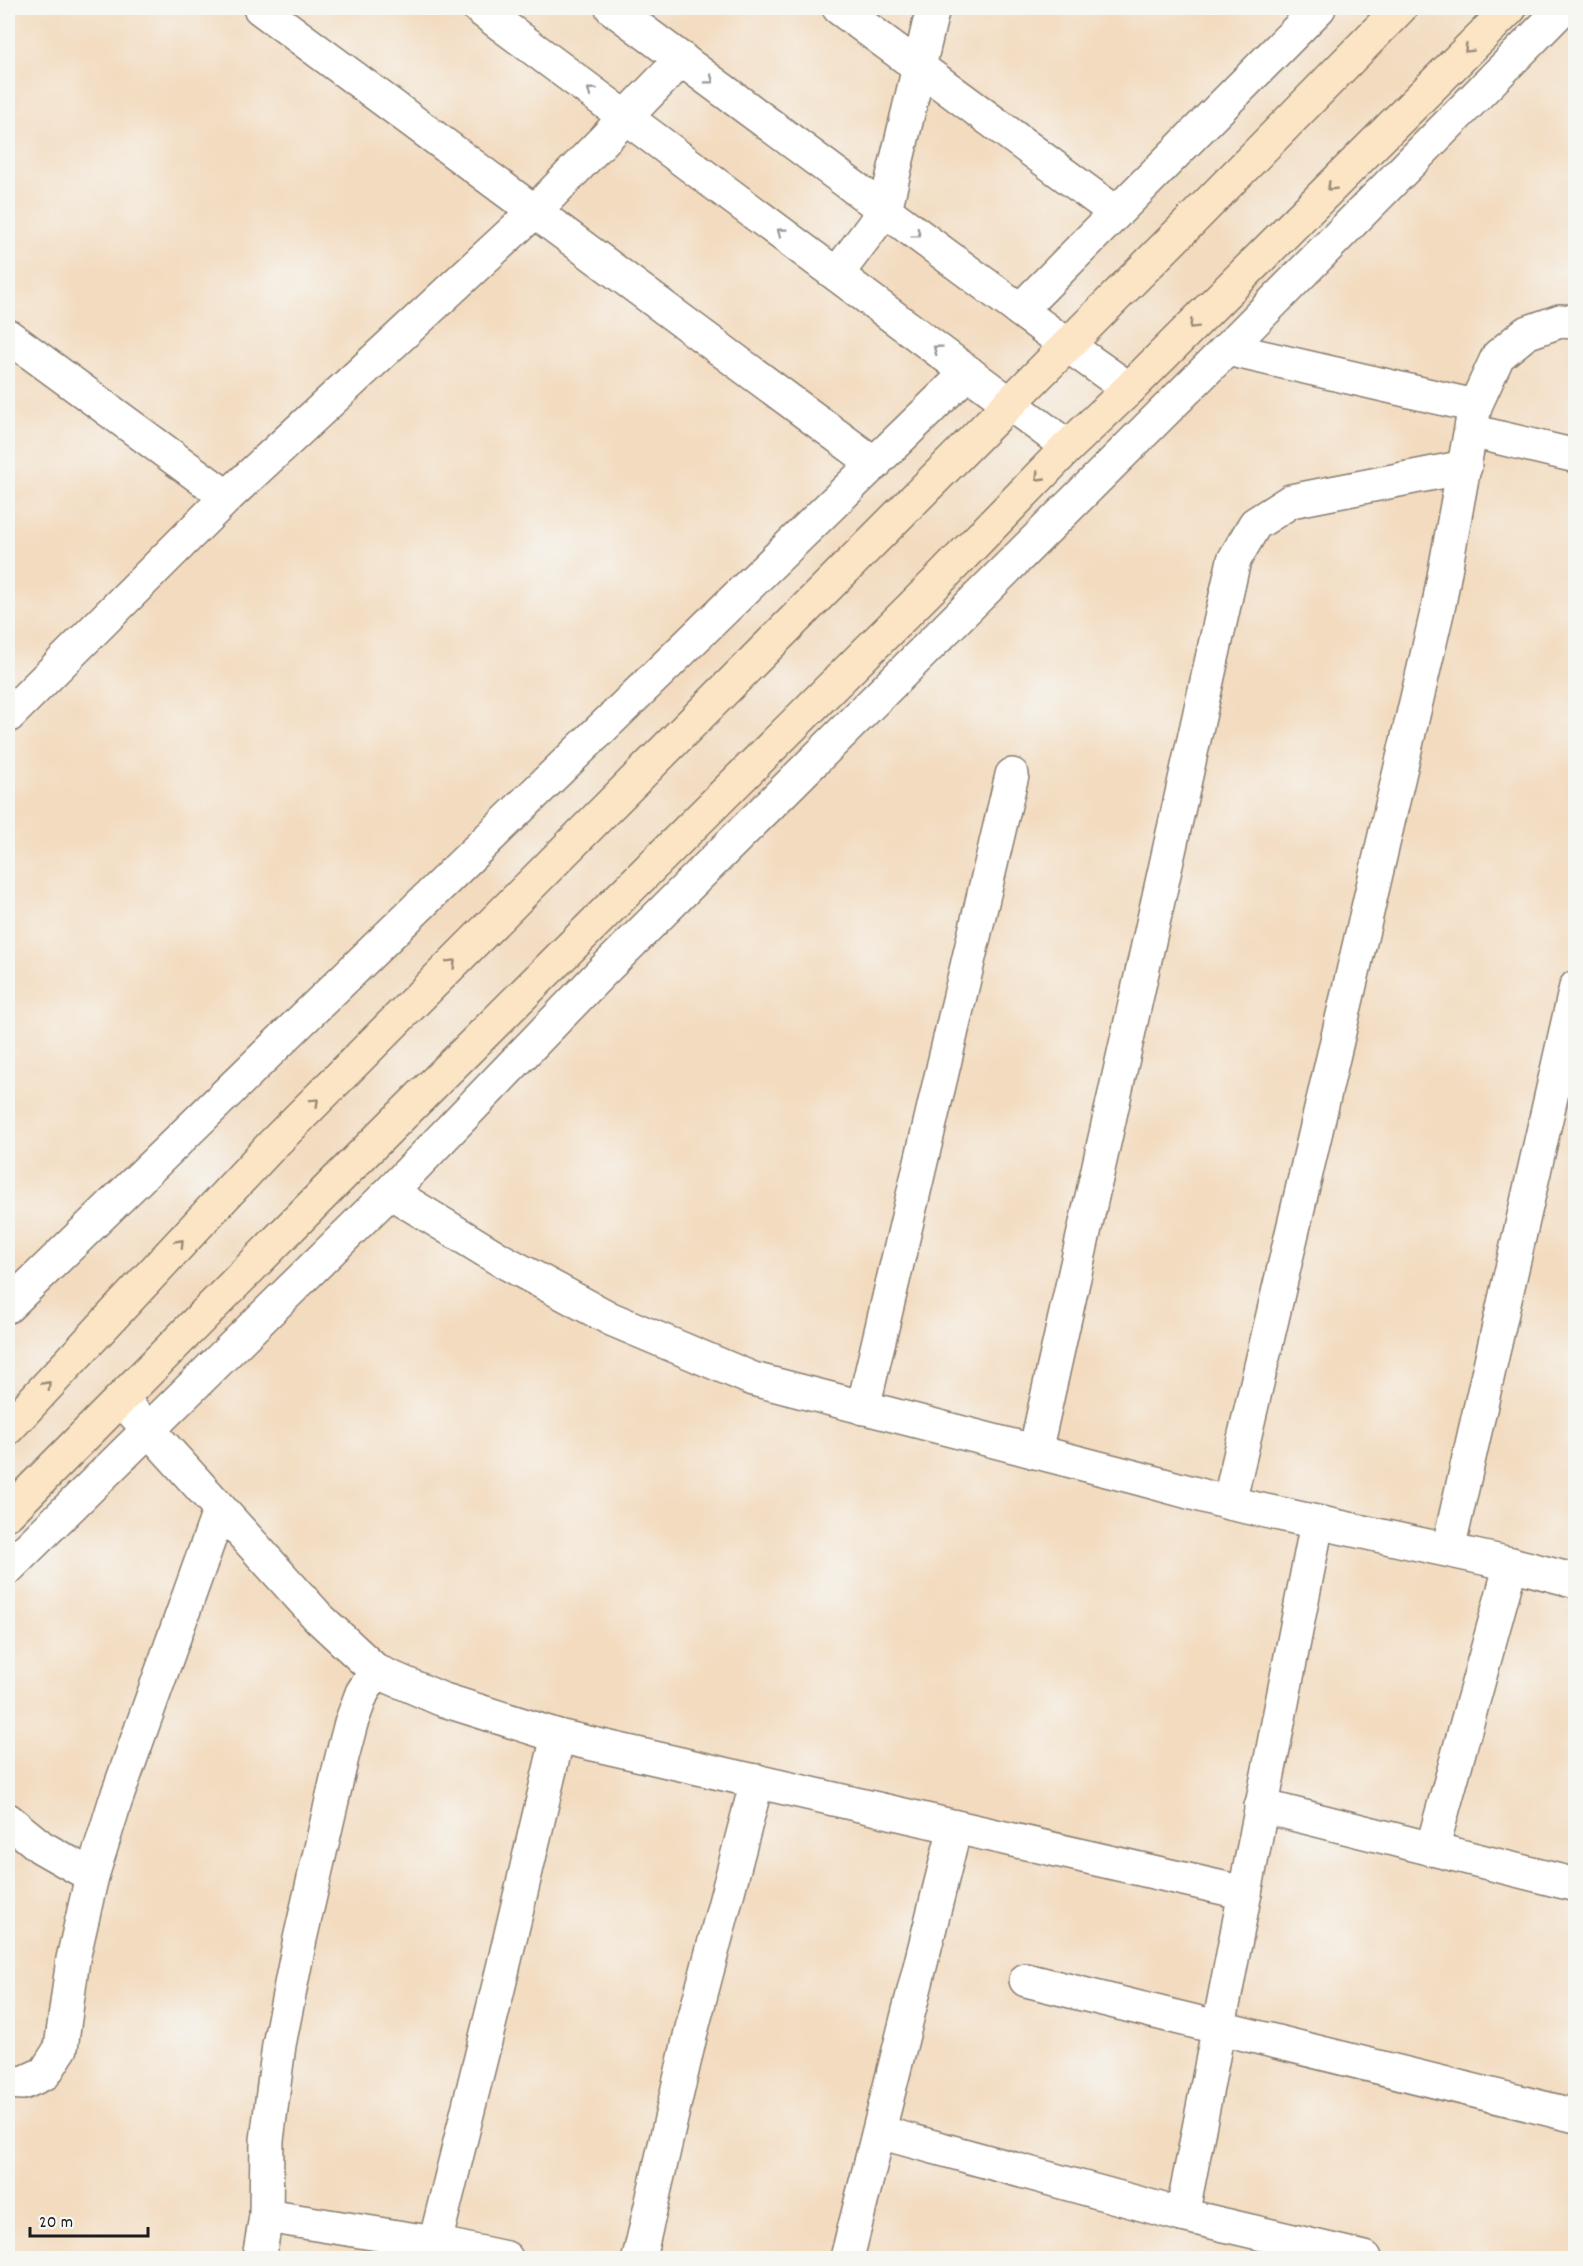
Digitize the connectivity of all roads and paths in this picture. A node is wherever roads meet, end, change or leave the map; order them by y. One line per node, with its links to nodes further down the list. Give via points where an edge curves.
1 (260, 8): 14 (street)
2 (478, 8): 12 (street, one-way to 2)
3 (612, 8): 10 (street)
4 (839, 8): 11 (street)
5 (933, 8): 11 (street)
6 (1319, 8): 15 (street)
7 (1400, 8): 20 (main road)
8 (1510, 8): 23 (main road, one-way to 23)
9 (1563, 8): 21 (street)
10 (682, 59): 12 (street); 13 (street, one-way to 13)
11 (919, 65): 13 (street); 15 (street)
12 (626, 117): 14 (street); 16 (street, one-way to 12)
13 (885, 210): 16 (street); 17 (street, one-way to 17)
14 (535, 212): 28 (street); 30 (street)
15 (1115, 212): 17 (street)
16 (837, 274): 22 (street, one-way to 16)
17 (1020, 310): 20 (street)
18 (1575, 322): 25 (street, via 1560,321 1526,333 1498,356)
19 (8, 336): 30 (street)
20 (1067, 345): 23 (street); 24 (main road)
21 (1227, 349): 25 (street); 35 (street, via 601,973)
22 (968, 372): 24 (street); 28 (street)
23 (1129, 389): 26 (main road)
24 (1010, 403): 26 (street); 39 (main road, one-way to 24, via 272,1145)
25 (1473, 419): 27 (street); 29 (street)
26 (1068, 447): 37 (main road, one-way to 37)
27 (1575, 456)
28 (875, 464): 36 (street)
29 (1465, 466): 41 (street, via 1291,501 1255,524 1234,560); 42 (street, via 1439,604)
30 (227, 497): 31 (street)
31 (8, 716)
32 (1012, 775): 38 (street)
33 (1575, 987): 34 (street)
34 (1571, 1028): 46 (street)
35 (390, 1192): 38 (street, via 501,1260 611,1319 753,1379); 40 (street)
36 (8, 1306)
37 (121, 1399): 40 (street); 44 (main road)
38 (863, 1408): 41 (street)
39 (8, 1428)
40 (150, 1428): 43 (street); 48 (street)
41 (1035, 1452): 42 (street)
42 (1229, 1503): 45 (street)
43 (220, 1509): 50 (street, via 319,1618); 57 (street)
44 (8, 1513)
45 (1317, 1523): 46 (street); 53 (street)
46 (1448, 1550): 47 (street)
47 (1511, 1564): 49 (street); 56 (street)
48 (8, 1568)
49 (1575, 1581)
50 (376, 1671): 51 (street, via 441,1699); 66 (street, via 362,1693 342,1757 300,1939 281,2034 267,2140)
51 (558, 1736): 52 (street); 67 (street)
52 (757, 1781): 55 (street); 70 (street, via 691,2032)
53 (1261, 1806): 56 (street); 59 (street)
54 (8, 1820): 57 (street, via 41,1846)
55 (955, 1827): 59 (street); 64 (street)
56 (1432, 1848): 58 (street)
57 (92, 1876): 62 (street, via 73,1959 61,2048 45,2073 23,2083)
58 (1575, 1885)
59 (1245, 1893): 61 (street)
60 (1026, 1980): 61 (street)
61 (1220, 2027): 63 (street); 65 (street)
62 (8, 2082)
63 (1575, 2116)
64 (879, 2132): 65 (street); 71 (street)
65 (1182, 2215): 72 (street)
66 (266, 2216): 67 (street); 69 (street)
67 (435, 2243): 68 (street)
68 (500, 2258)
69 (260, 2259)
70 (639, 2259)
71 (847, 2259)
72 (1365, 2259)

